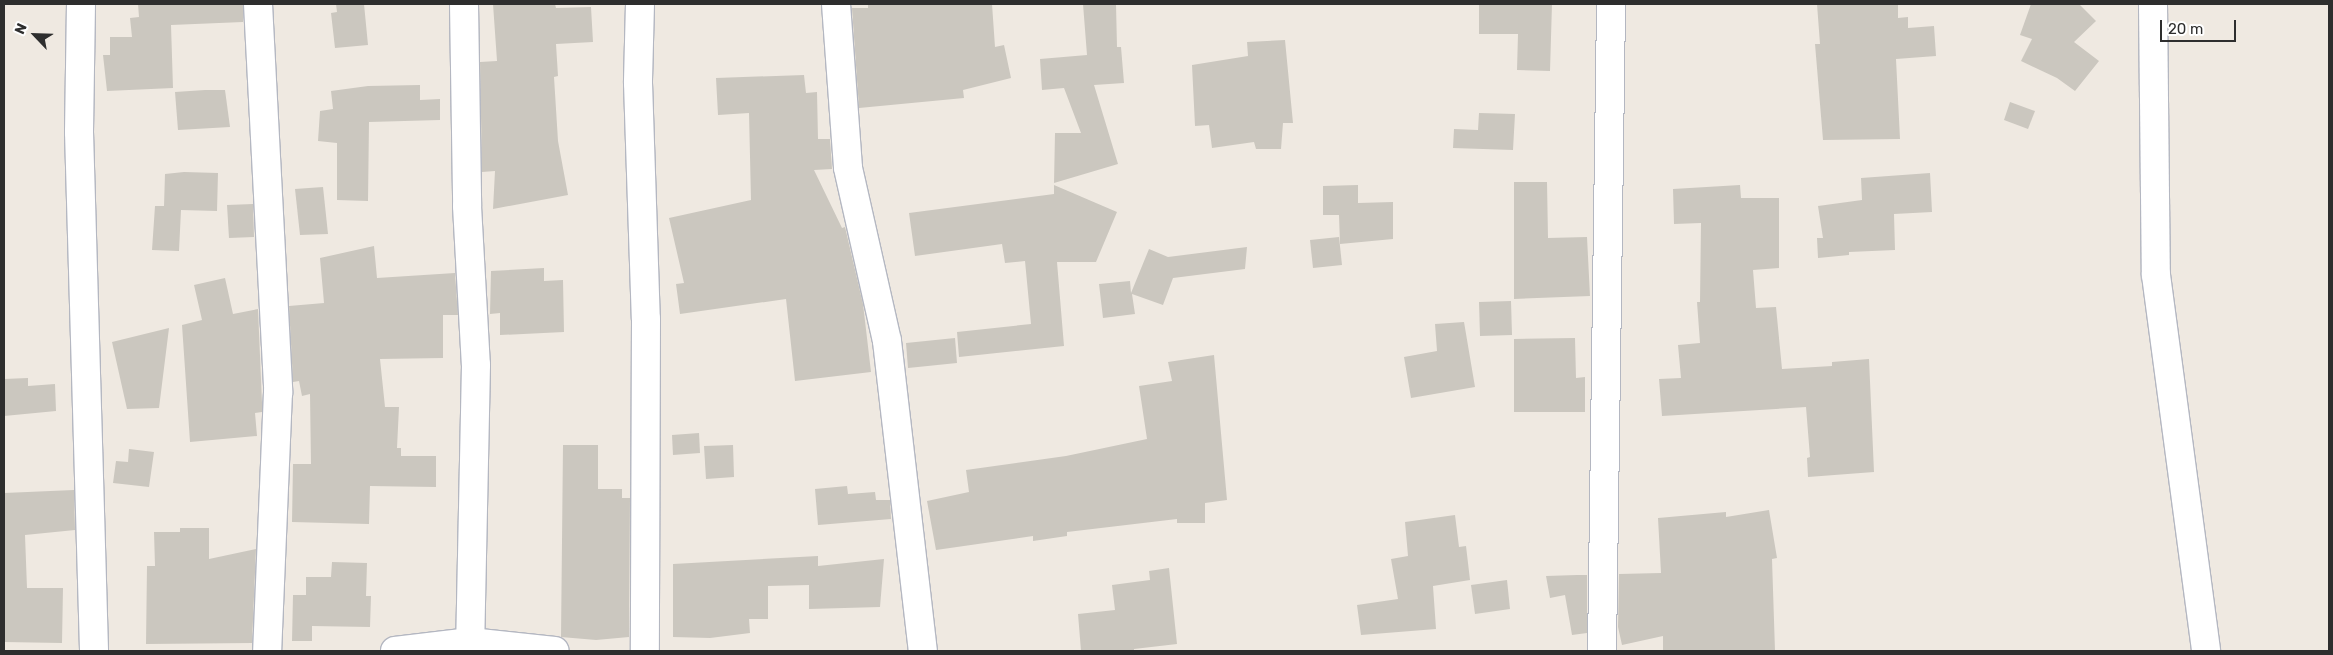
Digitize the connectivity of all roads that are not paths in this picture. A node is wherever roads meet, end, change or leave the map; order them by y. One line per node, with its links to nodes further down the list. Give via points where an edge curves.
1 (81, 4): 10 (street, via 79,132)
2 (258, 4): 11 (street, via 278,392)
3 (464, 4): 9 (street, via 467,206 476,366)
4 (640, 4): 14 (street, via 638,83 646,319)
5 (836, 4): 8 (street, via 848,168 887,340)
6 (1611, 4): 15 (street)
7 (2153, 4): 16 (street, via 2156,275)
8 (918, 646)
9 (470, 647): 12 (street); 13 (street)
10 (94, 651)
11 (266, 651)
12 (395, 651)
13 (555, 651)
14 (644, 651)
15 (1602, 651)
16 (2206, 651)

